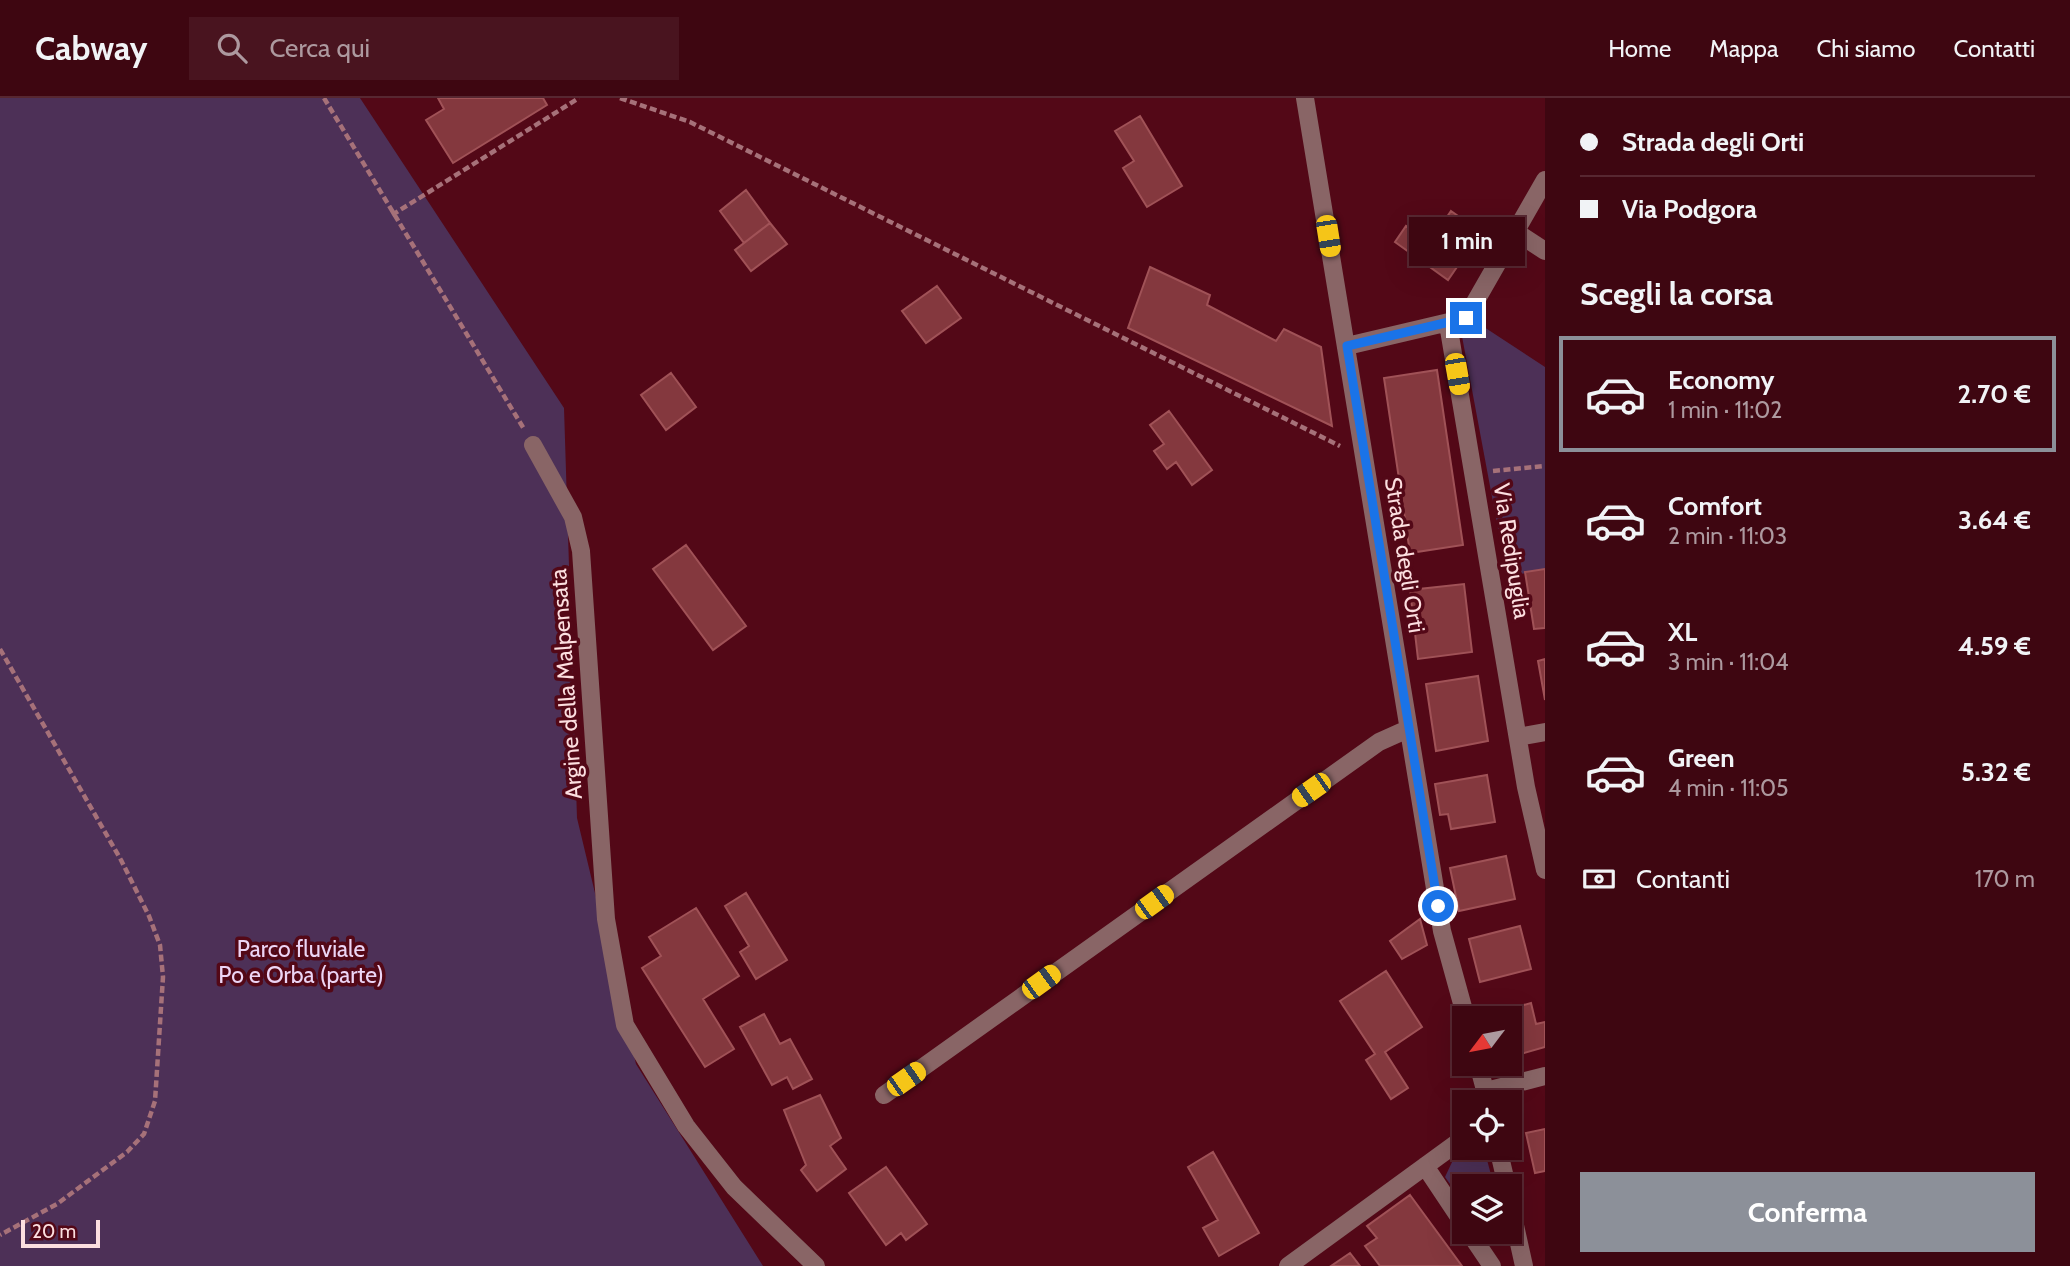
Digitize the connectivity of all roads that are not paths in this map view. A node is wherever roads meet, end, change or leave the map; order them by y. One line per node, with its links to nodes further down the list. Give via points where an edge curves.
1 (1305, 98): 6 (street, Strada degli Orti)
2 (1545, 180): 3 (street)
3 (1516, 232): 4 (street); 5 (street, via 1466,318)
4 (1545, 251)
5 (1448, 324): 6 (street); 10 (street, Via Redipuglia)
6 (1347, 346): 8 (street, Strada degli Orti)
7 (533, 445): 21 (street, Argine della Malpensata, via 573,517 581,551 606,919 625,1025 686,1126 734,1187)
8 (1408, 729): 12 (street, Strada degli Orti, via 1442,931); 15 (street, via 1379,742)
9 (1545, 733): 10 (street)
10 (1518, 737): 11 (street, Via Redipuglia)
11 (1545, 870)
12 (1463, 1006)
13 (1545, 1076): 14 (street)
14 (1506, 1090)
15 (884, 1095)
16 (1452, 1146): 17 (street)
17 (1425, 1166): 18 (street); 22 (street)
18 (1452, 1206)
19 (1477, 1244): 23 (street)
20 (1519, 1244): 24 (street)
21 (816, 1266)
22 (1288, 1266)
23 (1492, 1266)
24 (1524, 1266)

